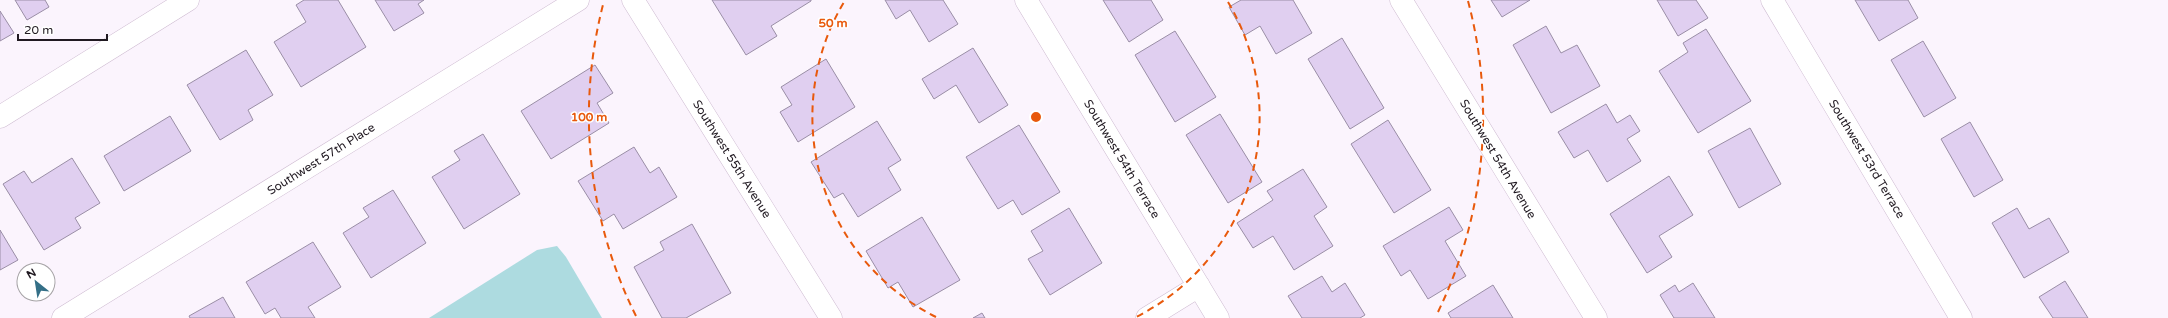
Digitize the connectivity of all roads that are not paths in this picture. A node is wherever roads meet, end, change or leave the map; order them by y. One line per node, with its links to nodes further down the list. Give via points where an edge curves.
1 (188, 0): 7 (street)
2 (578, 0): 9 (street, Southwest 57th Place)
3 (633, 0): 10 (street, Southwest 55th Avenue)
4 (1026, 0): 8 (street, Southwest 54th Terrace)
5 (1401, 0): 13 (street, Southwest 54th Avenue)
6 (1772, 0): 14 (street, Southwest 53rd Terrace)
7 (0, 117)
8 (1198, 286): 11 (street); 12 (street, Southwest 54th Terrace)
9 (63, 318)
10 (831, 318)
11 (1147, 318)
12 (1218, 318)
13 (1596, 318)
14 (1961, 318)

